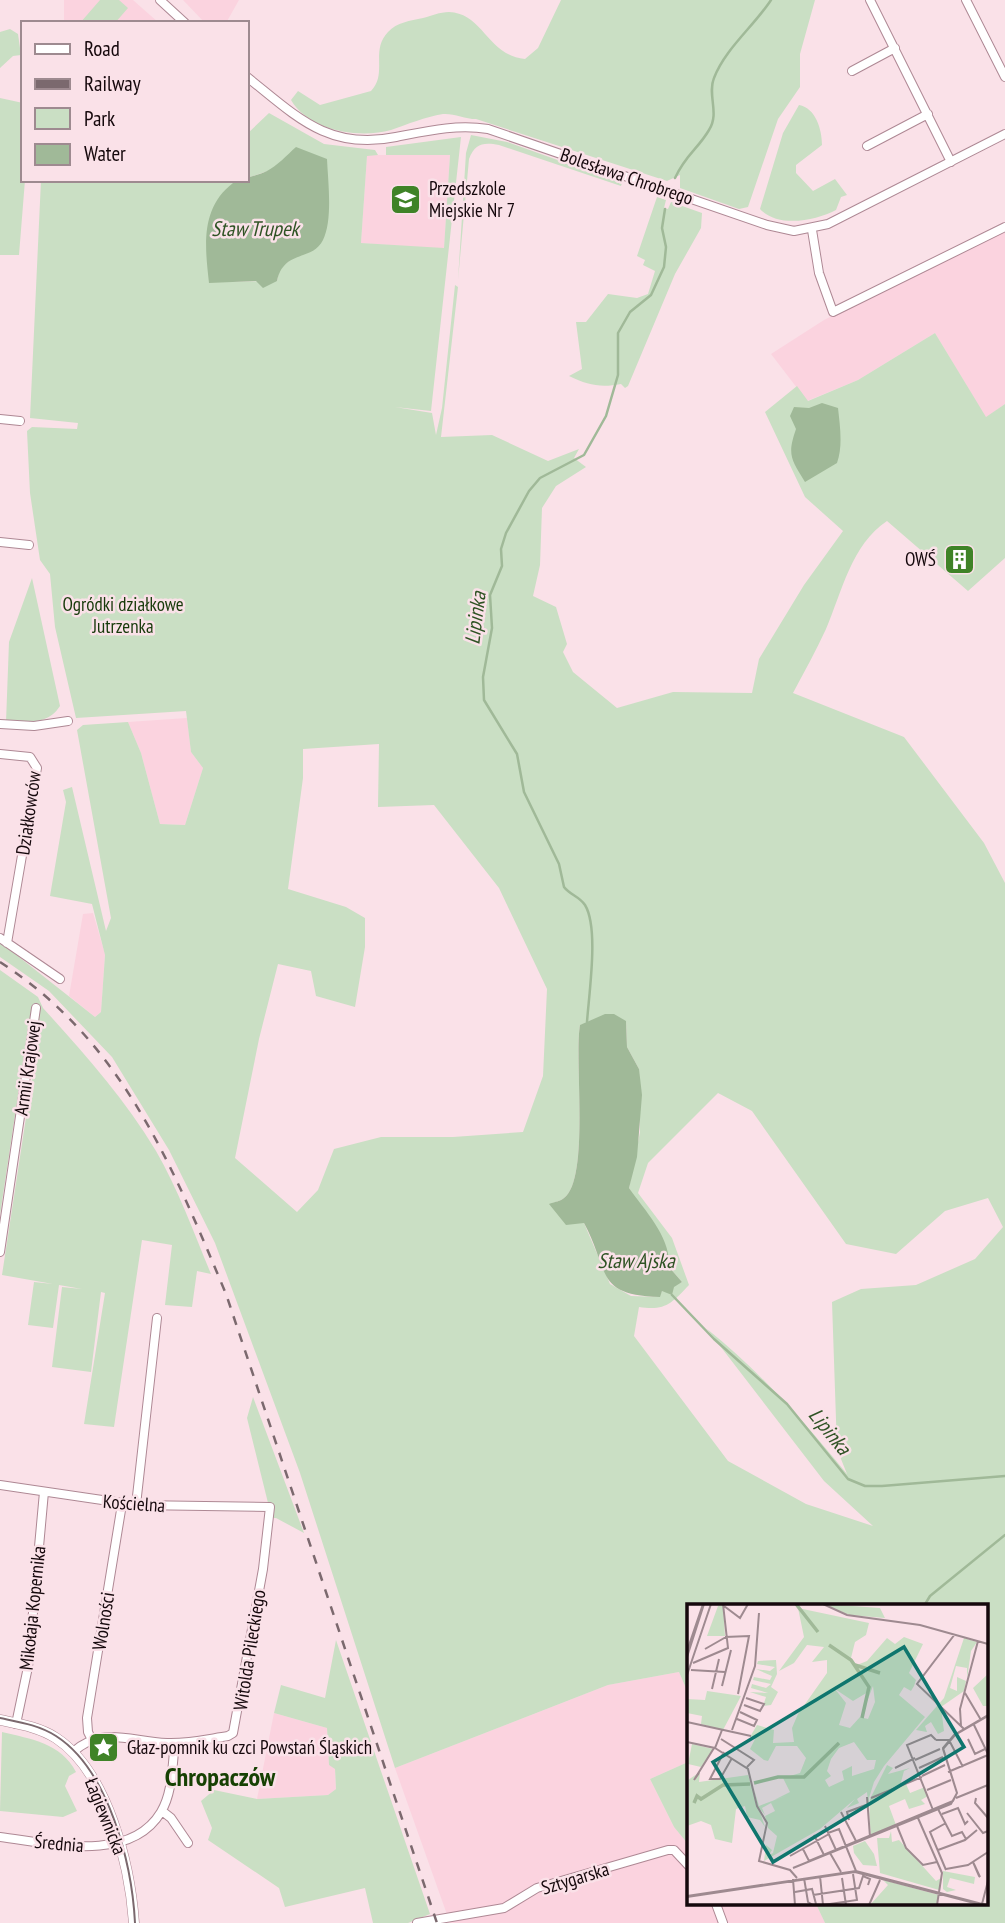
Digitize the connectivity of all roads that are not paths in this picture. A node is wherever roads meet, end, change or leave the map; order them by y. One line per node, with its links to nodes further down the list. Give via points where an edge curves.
1 (160, 0): 4 (street)
2 (870, 0): 5 (street)
3 (966, 0): 7 (street)
4 (183, 21)
5 (895, 48): 6 (street); 9 (street)
6 (852, 71)
7 (1005, 76)
8 (248, 78): 14 (street, Bolesława Chrobrego, via 306,124 341,138 382,140 455,126 488,129 767,225)
9 (928, 114): 11 (street); 12 (street)
10 (1005, 134): 12 (street)
11 (867, 146)
12 (951, 162): 14 (street)
13 (1005, 227): 14 (street, via 833,312 819,273)
14 (812, 230)
15 (0, 419): 16 (street)
16 (20, 421)
17 (0, 542): 18 (street)
18 (29, 545)
19 (68, 721): 20 (street)
20 (0, 724)
21 (0, 754): 22 (street, Działkowców, via 30,757 37,768)
22 (4, 940): 23 (street)
23 (60, 979)
24 (36, 1008): 25 (street, Armii Krajowej)
25 (0, 1252)
26 (156, 1318): 30 (street)
27 (0, 1485): 28 (street, Kościelna)
28 (44, 1492): 29 (street, Kościelna); 33 (street, Mikołaja Kopernika, via 28,1667)
29 (122, 1504): 30 (street, Kościelna); 34 (street, Wolności, via 87,1718)
30 (136, 1505): 31 (street, Kościelna)
31 (270, 1507): 35 (street, Witolda Pileckiego, via 236,1728 228,1737)
32 (0, 1720): 33 (street, Łagiewnicka)
33 (16, 1724): 36 (street, Łagiewnicka, via 50,1735)
34 (92, 1738): 35 (street, Witolda Pileckiego); 36 (street)
35 (174, 1743): 37 (street, via 170,1786)
36 (73, 1752): 39 (street, Łagiewnicka, via 91,1777)
37 (162, 1811): 39 (street, Średnia, via 139,1835); 40 (street)
38 (0, 1837): 39 (street, Średnia, via 86,1847)
39 (118, 1841): 43 (street, Łagiewnicka)
40 (188, 1843)
41 (687, 1864): 44 (street, Sztygarska, via 674,1850 668,1850 537,1888 504,1908)
42 (717, 1906): 45 (street)
43 (134, 1923)
44 (417, 1923)
45 (723, 1923)

